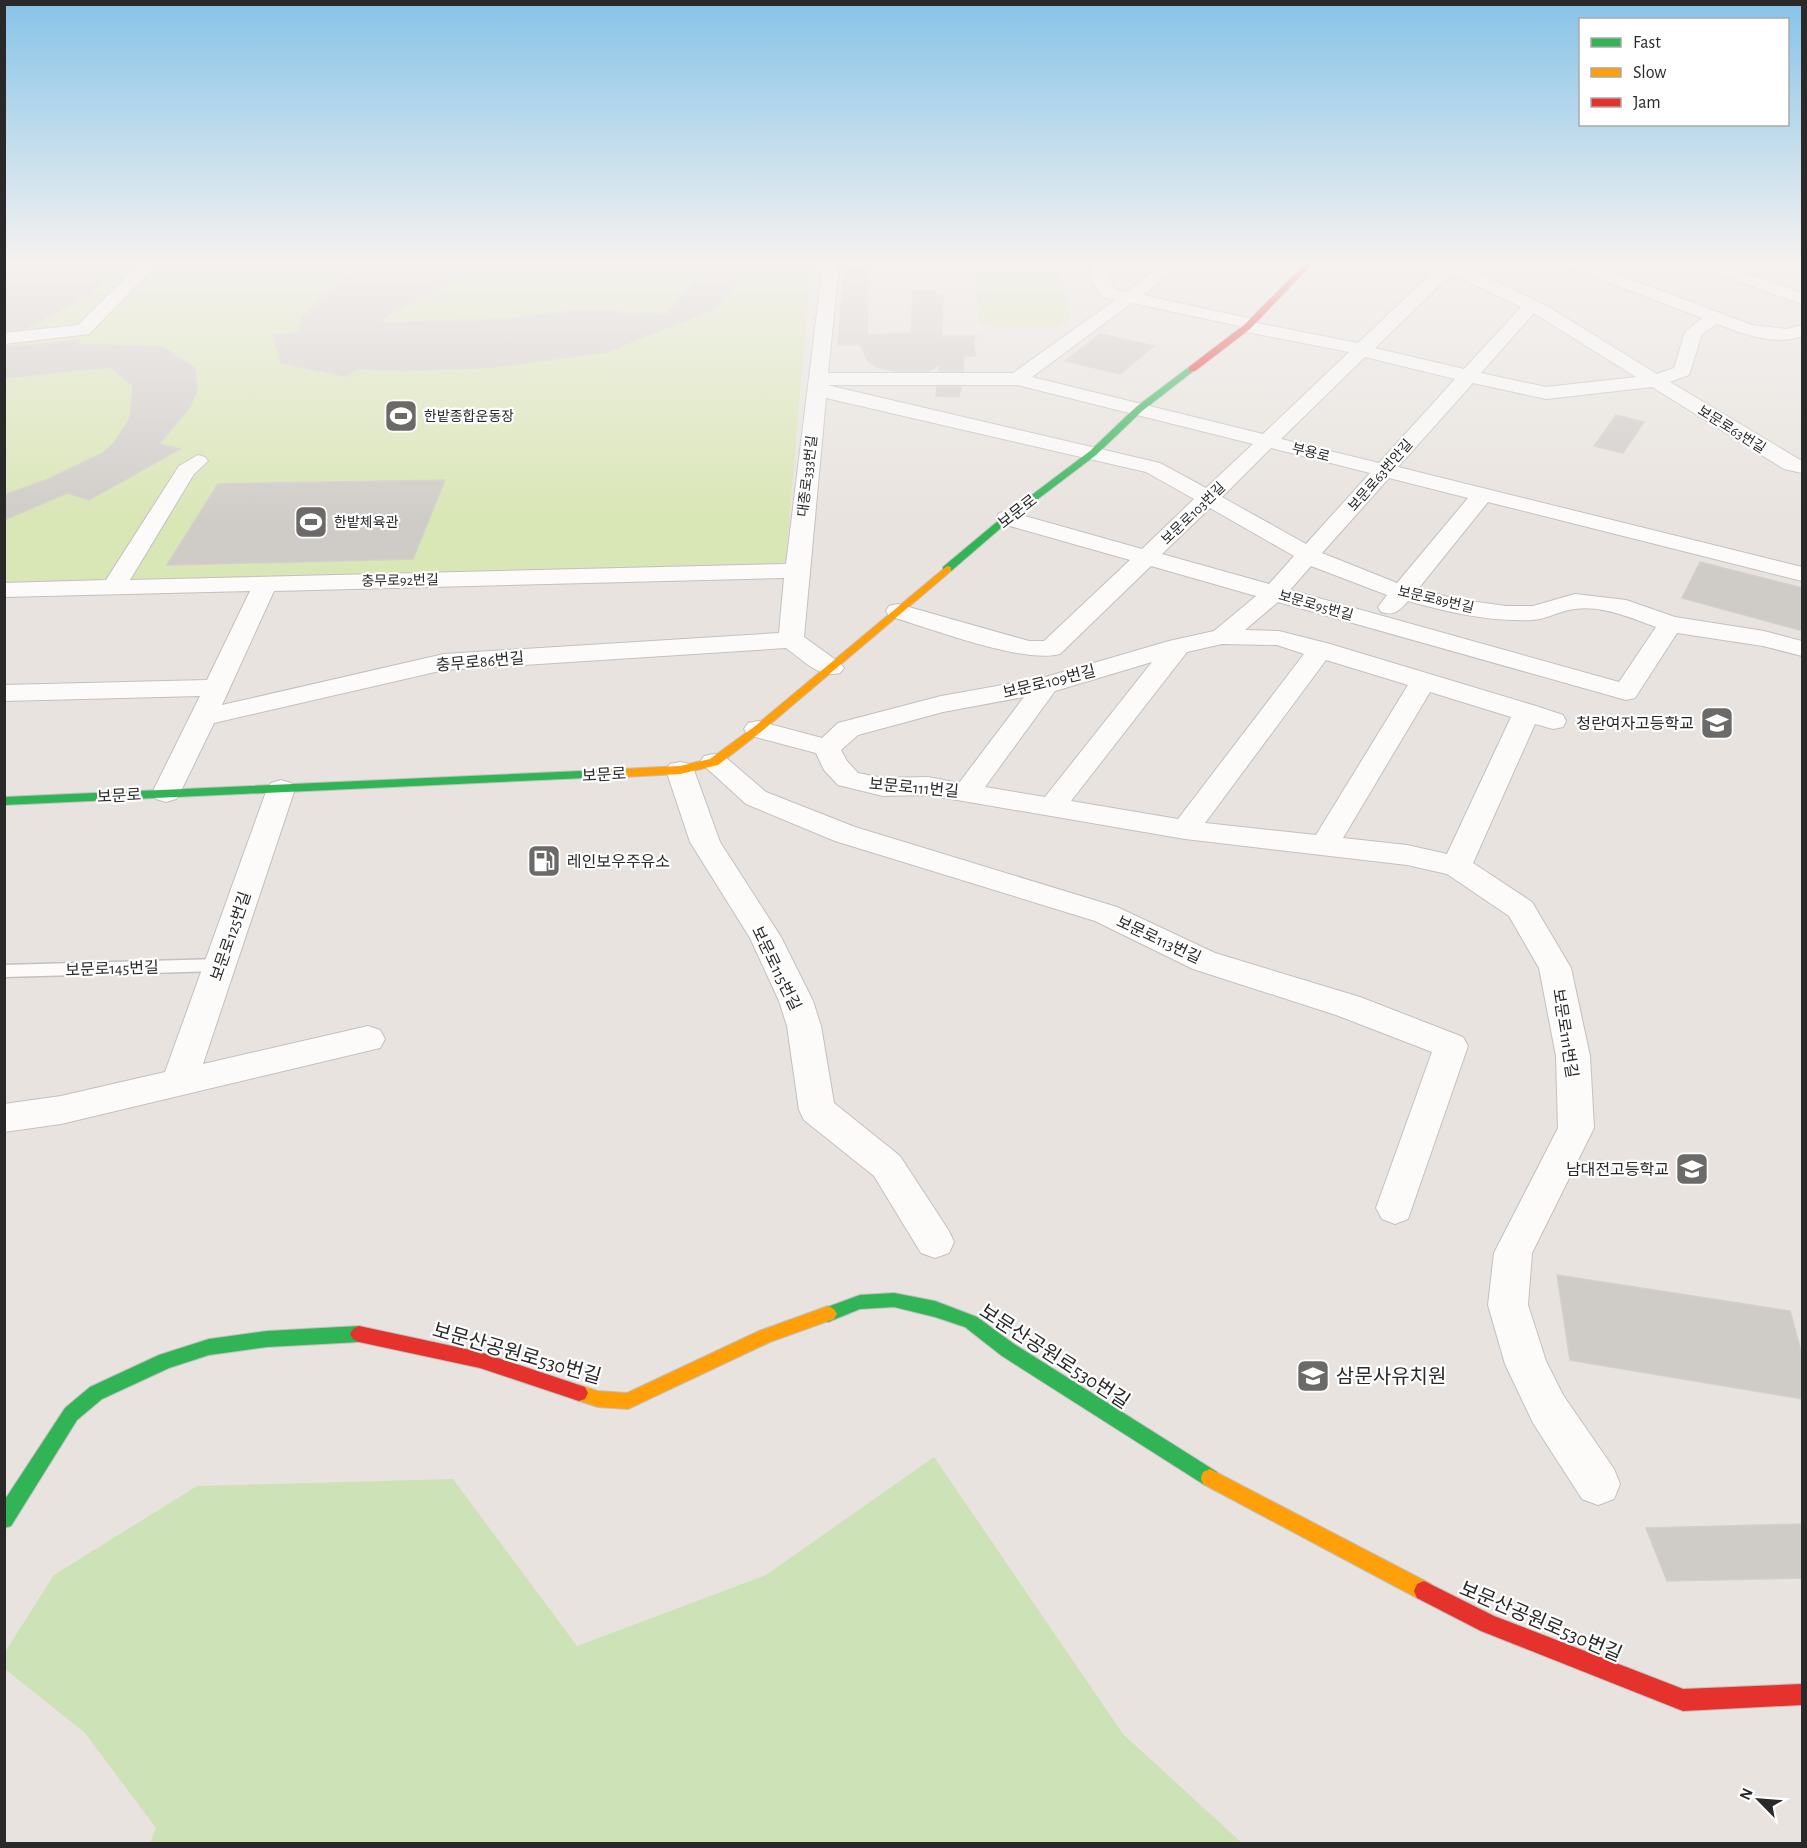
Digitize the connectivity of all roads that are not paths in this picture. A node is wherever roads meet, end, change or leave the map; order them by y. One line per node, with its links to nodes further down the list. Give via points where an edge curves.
1 (822, 350): 11 (street, 대종로333번길)
2 (1057, 350): 9 (street)
3 (1215, 350): 12 (main road, 보문로)
4 (1365, 350): 8 (street); 13 (street, 보문로103번길)
5 (1491, 350): 8 (street, 보문로63번안길)
6 (1604, 350): 10 (street, 보문로63번길)
7 (1688, 350): 10 (street, via 1682,371)
8 (1468, 376): 10 (street, via 1546,393); 17 (street, 보문로63번안길)
9 (1017, 379): 11 (street, 부용로); 12 (street, 부용로)
10 (1654, 381): 16 (street, 보문로63번길, via 1791,465)
11 (819, 384): 14 (street); 24 (street, 대종로333번길)
12 (1139, 409): 13 (street, 부용로); 14 (main road, 보문로)
13 (1267, 441): 17 (street, 부용로); 19 (street, 보문로103번길)
14 (1093, 453): 19 (street, 보문로89번길, via 1153,468); 20 (main road, 보문로)
15 (198, 461): 26 (street, via 186,470)
16 (1803, 467)
17 (1384, 470): 18 (street, 부용로); 21 (street, 보문로63번안길)
18 (1483, 494): 23 (street, 부용로); 28 (street)
19 (1208, 499): 21 (street, 보문로89번길); 22 (street, 보문로103번길)
20 (1007, 518): 22 (street, 보문로95번길); 30 (main road, 보문로)
21 (1309, 555): 28 (street, 보문로89번길); 29 (street, 보문로63번안길)
22 (1147, 557): 29 (street, 보문로95번길); 30 (street, 보문로103번길, via 1051,649 1028,649)
23 (1799, 566)
24 (795, 571): 25 (street, 충무로92번길); 35 (street, 대종로333번길)
25 (266, 583): 26 (street, 충무로92번길); 43 (street)
26 (114, 587): 27 (street, 충무로92번길)
27 (4, 590)
28 (1402, 592): 31 (street); 32 (street, 보문로89번길, via 1455,606 1506,613 1534,613 1575,601 1626,607)
29 (1274, 593): 31 (street, 보문로95번길); 33 (street, 보문로63번안길)
30 (898, 611): 39 (main road, 보문로)
31 (1378, 622): 41 (street, 보문로95번길)
32 (1670, 624): 38 (street, 보문로89번길); 41 (street, 보문로95번길, via 1626,692)
33 (1222, 637): 34 (street, 보문로109번길); 36 (street, 보문로109번길)
34 (1279, 638): 37 (street, 보문로109번길); 41 (street, 보문로109번길, via 1317,618 1565,689 1582,689)
35 (791, 640): 39 (street); 46 (street, 충무로86번길, via 444,662)
36 (1178, 646): 42 (street, 보문로109번길); 56 (street)
37 (1321, 649): 40 (street, 보문로109번길); 57 (street)
38 (1803, 649)
39 (831, 668): 48 (main road, 보문로)
40 (1424, 681): 45 (street, 보문로109번길); 58 (street)
41 (1591, 684)
42 (1046, 685): 49 (street, 보문로109번길, via 941,704 848,729); 53 (street)
43 (214, 688): 44 (street); 46 (street)
44 (4, 693)
45 (1527, 712): 47 (street, 보문로109번길); 59 (street)
46 (205, 717): 54 (street)
47 (1553, 721)
48 (758, 729): 49 (street); 50 (main road, 보문로)
49 (827, 748): 53 (street, 보문로111번길, via 834,764 848,778 883,787 928,786)
50 (714, 762): 51 (main road, 보문로); 65 (street, 보문로113번길, via 756,798 845,834 1106,914 1204,961 1348,1006 1451,1046)
51 (680, 770): 52 (main road, 보문로); 66 (street, 보문로115번길, via 705,842 765,937 796,1000 817,1110 887,1166)
52 (281, 789): 54 (main road, 보문로); 60 (street, 보문로125번길)
53 (967, 792): 56 (street, 보문로111번길)
54 (166, 793): 55 (main road, 보문로)
55 (4, 801)
56 (1052, 807): 57 (street, 보문로111번길)
57 (1185, 830): 58 (street, 보문로111번길)
58 (1324, 846): 59 (street, 보문로111번길, via 1407,855)
59 (1457, 866): 67 (street, 보문로111번길, via 1521,909 1555,968 1573,1056 1576,1128 1513,1253 1508,1305 1526,1364 1548,1409)
60 (220, 965): 61 (lane, 보문로145번길); 63 (street, 보문로125번길)
61 (4, 971)
62 (368, 1039): 63 (street)
63 (179, 1083): 64 (street, via 61,1110)
64 (4, 1118)
65 (1395, 1208)
66 (935, 1242)
67 (1598, 1484)
68 (4, 1519): 69 (main road, 보문산공원로530번길, via 71,1414 96,1393 165,1361 209,1347 354,1333 480,1360 598,1399 628,1401 765,1336 860,1302 894,1300 971,1322 1008,1350 1231,1491 1488,1624 1683,1700)
69 (1803, 1695)

